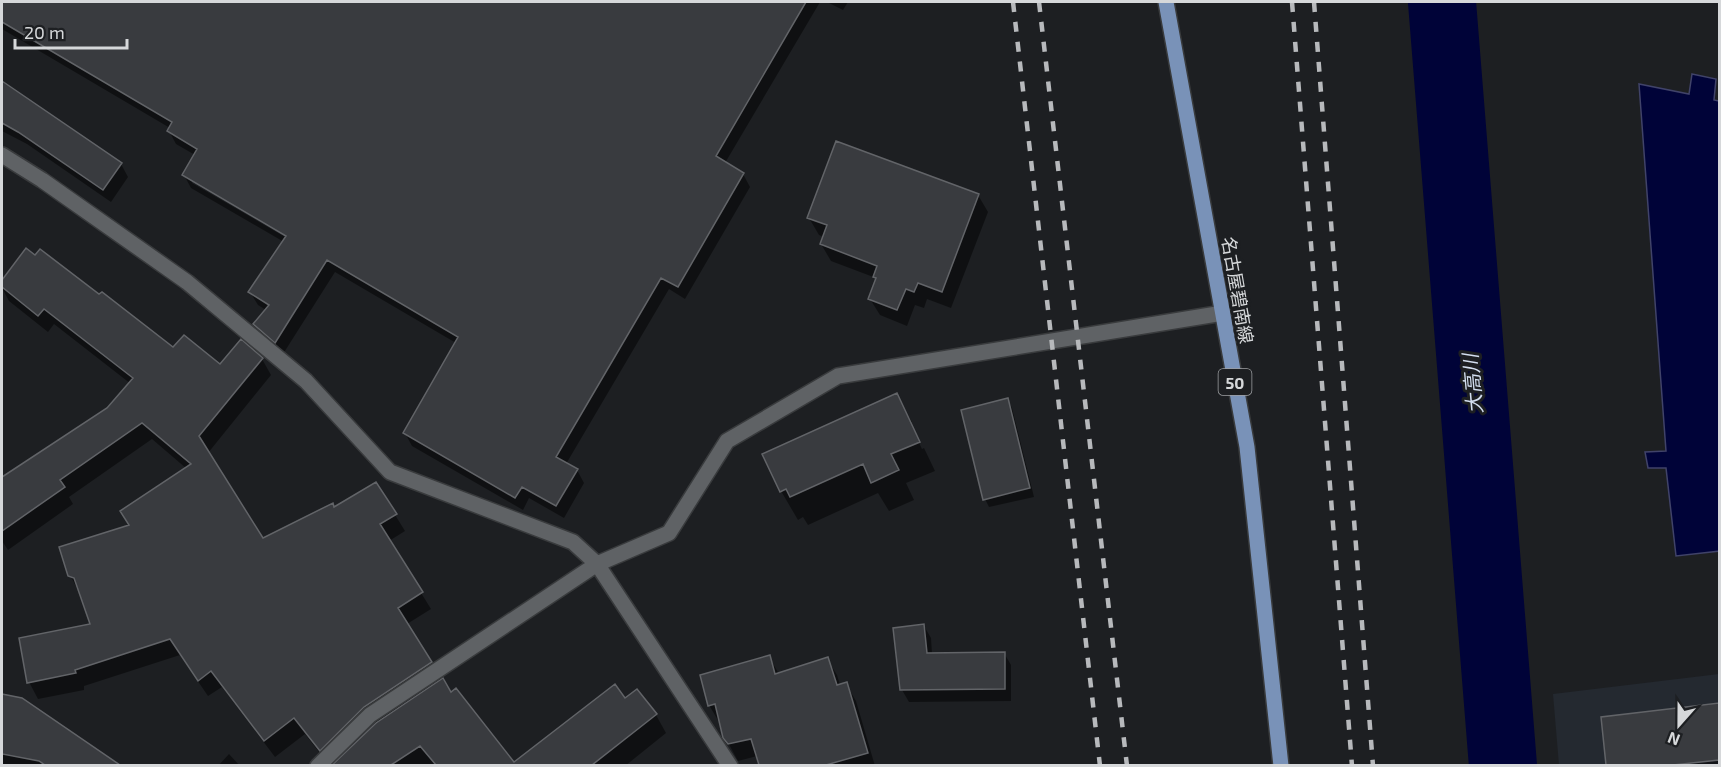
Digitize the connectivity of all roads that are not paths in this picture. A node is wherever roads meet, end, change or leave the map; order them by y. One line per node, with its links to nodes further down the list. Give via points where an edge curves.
1 (1166, 2): 3 (main road, 名古屋碧南線 / 50)
2 (2, 155): 4 (street, via 187,282 306,381 390,472 573,542)
3 (1223, 313): 4 (street, via 838,376 727,441 669,533); 7 (main road, 名古屋碧南線 / 50, via 1247,447)
4 (597, 564): 5 (street, via 370,715); 6 (street)
5 (318, 765)
6 (730, 765)
7 (1281, 765)

